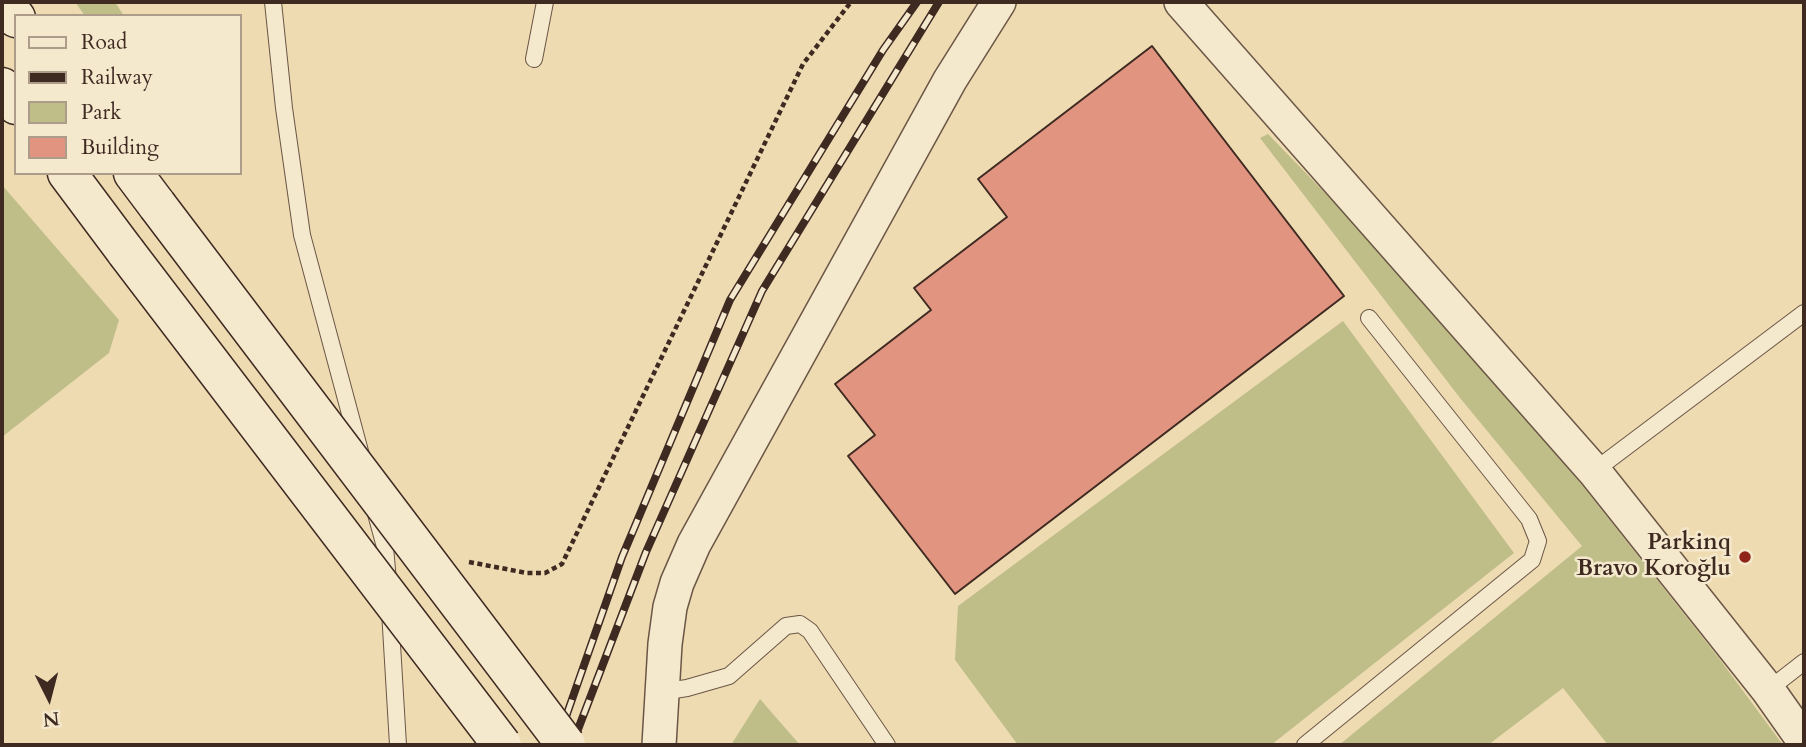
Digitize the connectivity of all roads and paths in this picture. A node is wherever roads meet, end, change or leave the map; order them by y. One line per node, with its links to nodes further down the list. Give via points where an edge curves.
1 (273, 2): 19 (lane, via 302,235 385,547)
2 (545, 2): 6 (lane)
3 (851, 2): 14 (path, via 803,64 562,564 545,573 527,573)
4 (999, 2): 17 (street, via 950,80 694,544 670,607)
5 (1181, 2): 13 (street)
6 (534, 59)
7 (2, 87): 8 (main road)
8 (14, 102)
9 (68, 175): 20 (main road, bridge)
10 (134, 175): 21 (main road, bridge)
11 (1804, 313): 13 (lane)
12 (1369, 318): 24 (lane, via 1529,519 1538,541 1532,561)
13 (1594, 471): 16 (street)
14 (467, 561)
15 (1804, 662): 16 (lane)
16 (1768, 690): 18 (street)
17 (661, 692): 22 (street); 23 (lane, via 729,676 786,625 800,624 810,631)
18 (1804, 741)
19 (398, 745)
20 (502, 745)
21 (566, 745)
22 (659, 745)
23 (887, 745)
24 (1306, 745)

